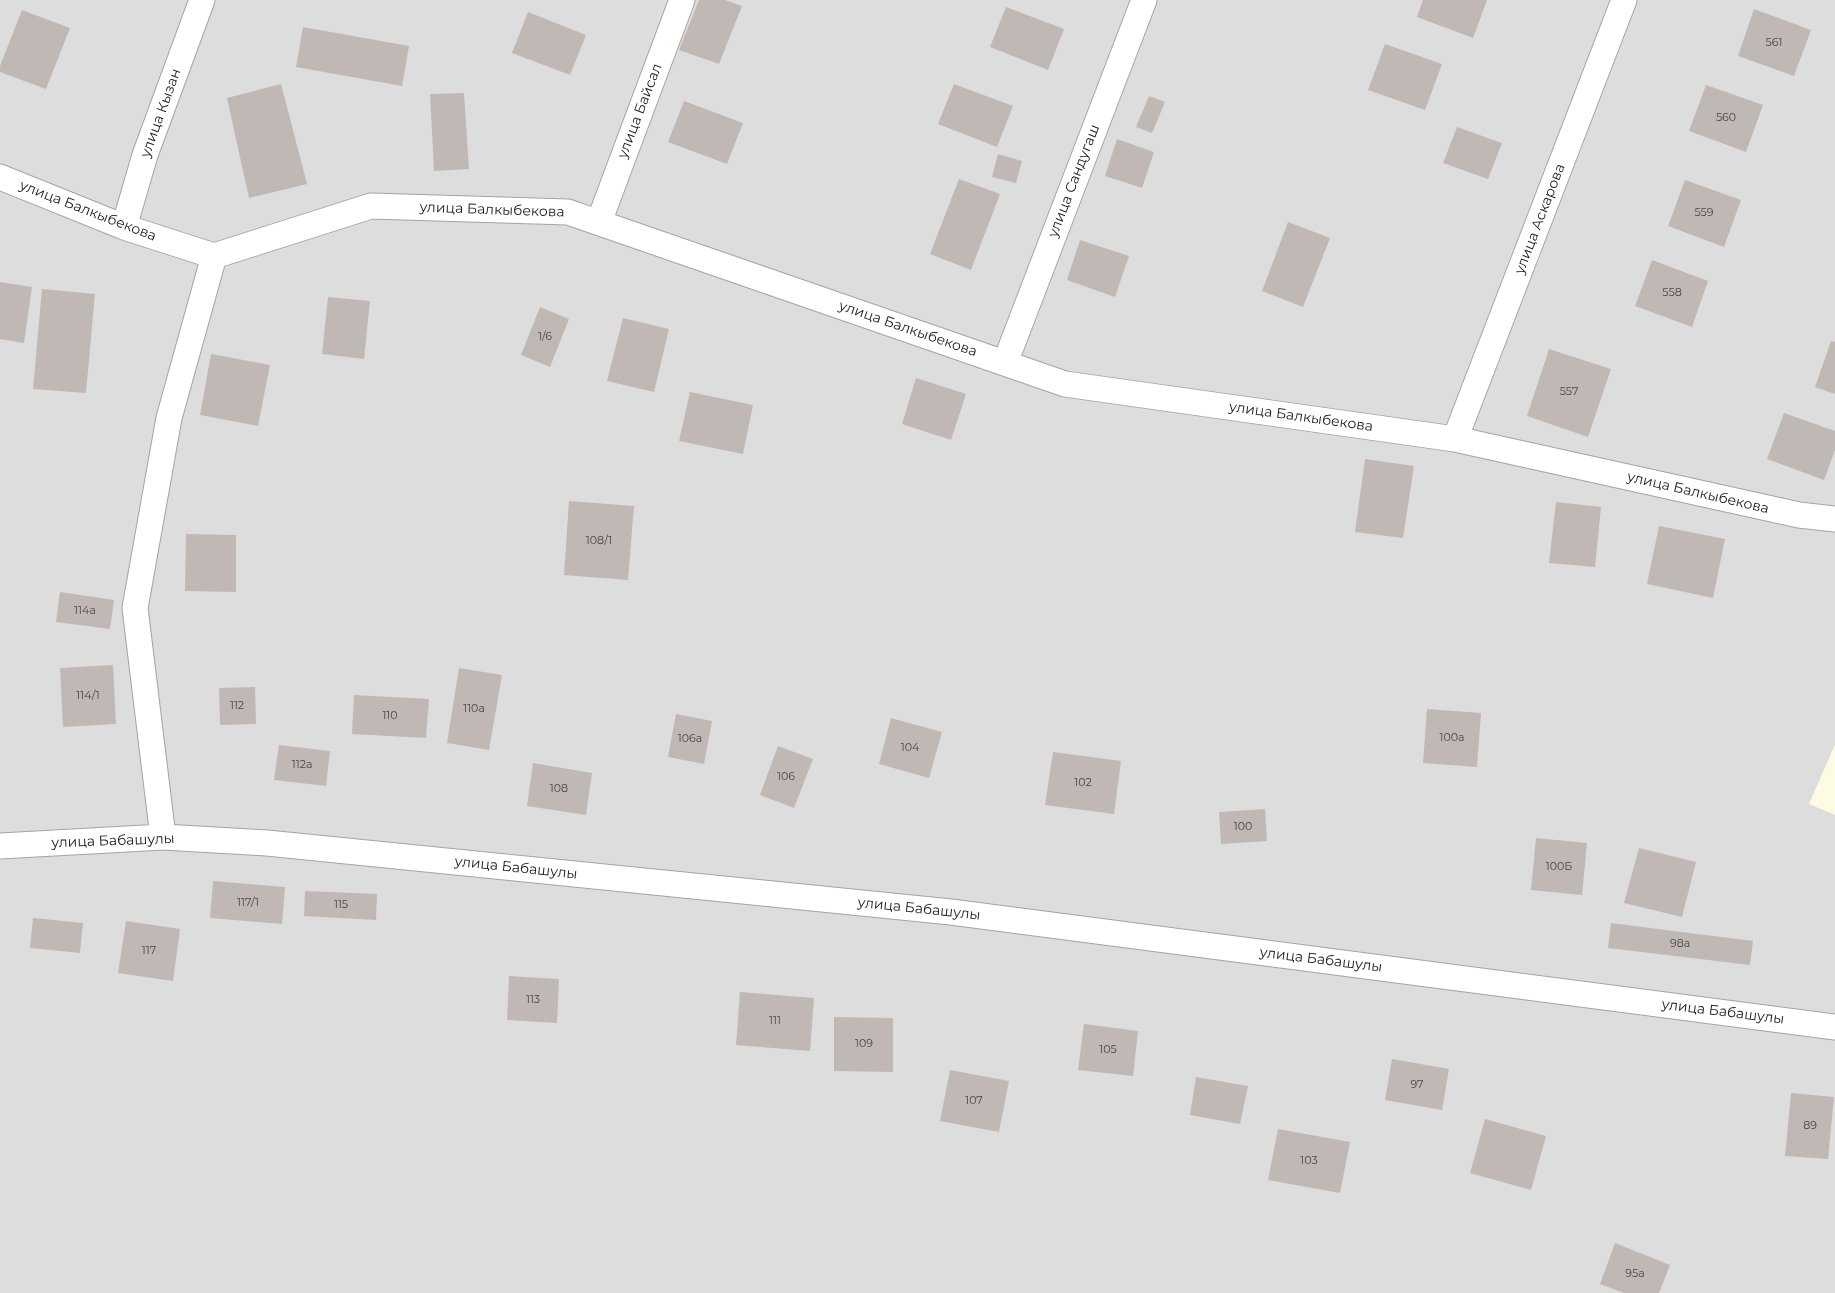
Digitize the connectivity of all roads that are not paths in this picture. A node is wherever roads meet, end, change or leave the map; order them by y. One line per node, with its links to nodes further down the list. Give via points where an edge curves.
1 (202, 0): 7 (street, улица Кызан, via 145,155)
2 (682, 0): 6 (street, улица Байсал)
3 (1144, 0): 9 (street, улица Сандугаш)
4 (1624, 0): 10 (street, улица Аскарова)
5 (0, 177): 7 (street, улица Балкыбекова)
6 (599, 222): 8 (street, улица Балкыбекова, via 568,212 371,206); 9 (street, улица Балкыбекова)
7 (124, 227): 8 (street, улица Балкыбекова)
8 (214, 256): 12 (street, via 169,418 135,608)
9 (1005, 363): 10 (street, улица Балкыбекова, via 1065,384)
10 (1456, 439): 11 (street, улица Балкыбекова, via 1799,515)
11 (1835, 519)
12 (163, 837): 13 (street, улица Бабашулы); 14 (street, улица Бабашулы, via 268,843 951,912)
13 (0, 846)
14 (1835, 1027)

